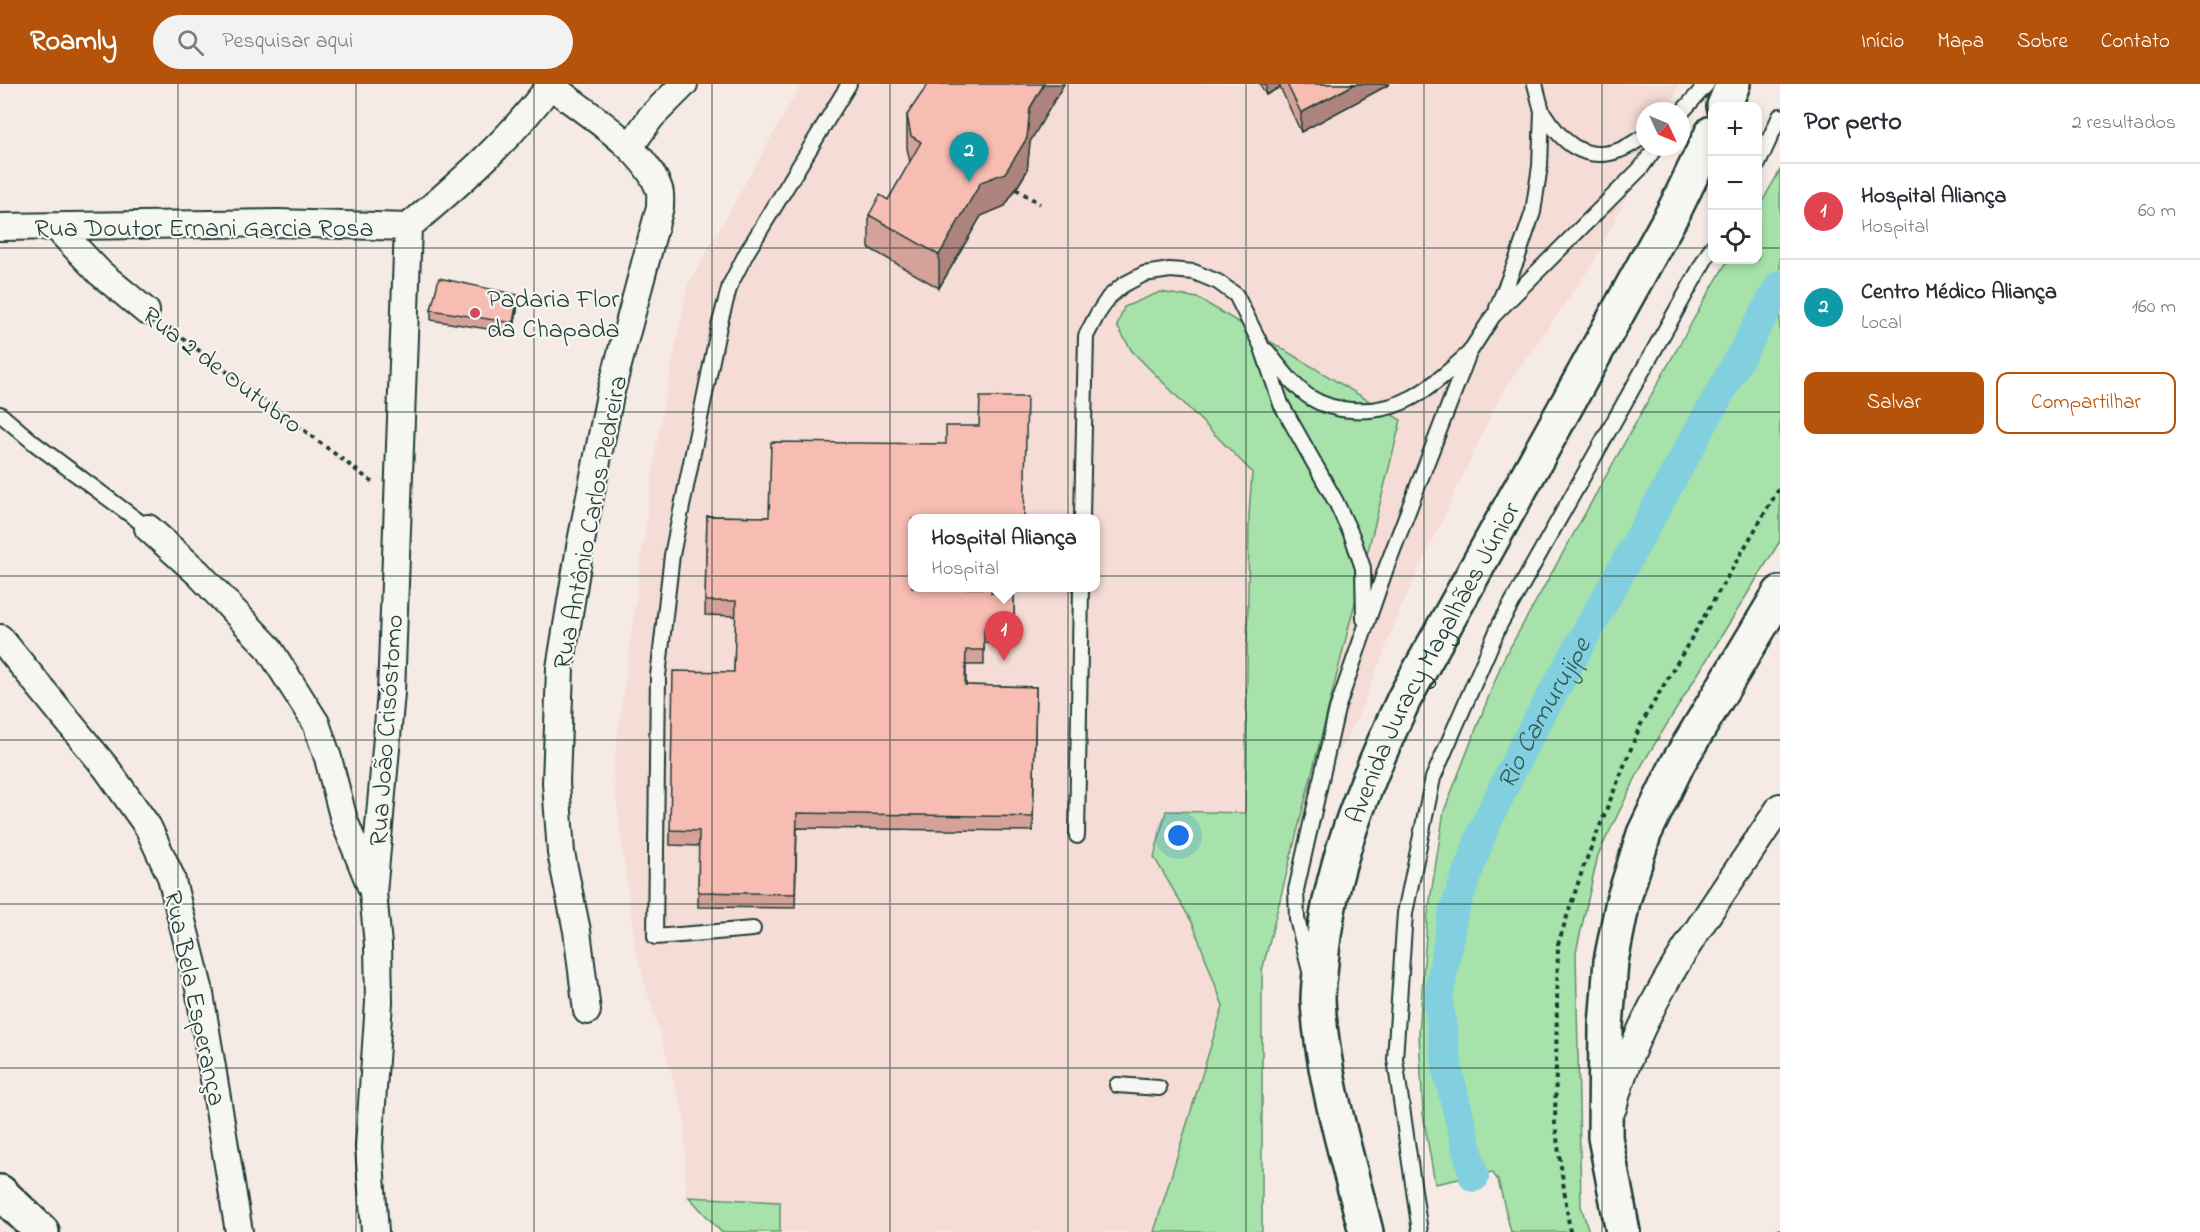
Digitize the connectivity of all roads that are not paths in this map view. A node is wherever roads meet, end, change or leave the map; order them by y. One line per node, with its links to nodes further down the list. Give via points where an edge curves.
1 (684, 84): 13 (street, via 651,117)
2 (849, 84): 34 (lane, via 730,285 676,534 660,654 655,937)
3 (1535, 84): 9 (lane)
4 (1707, 84): 7 (lane)
5 (1734, 84): 8 (main road)
6 (550, 85): 13 (street, Rua Antônio Carlos Pedreira); 18 (street, via 471,174)
7 (1690, 102)
8 (1726, 102)
9 (1542, 111): 11 (lane, via 1556,133 1572,147 1592,154 1620,150); 21 (lane, via 1533,212)
10 (1780, 116): 15 (lane)
11 (1636, 141)
12 (1708, 143): 35 (main road, Avenida Juracy Magalhães Júnior, via 1399,709 1376,759 1334,881 1323,937)
13 (630, 147): 36 (street, Rua Antônio Carlos Pedreira, via 652,173 660,191 660,207 610,395 560,668 556,783 561,853 577,931)
14 (1650, 156): 21 (lane)
15 (1762, 156)
16 (0, 227): 17 (street, Rua Doutor Ernani Garcia Rosa)
17 (56, 227): 18 (street, Rua Doutor Ernani Garcia Rosa, via 278,223); 20 (street, Rua 2 de Outubro, via 100,273)
18 (408, 227): 33 (street, Rua João Crisóstomo, via 391,693)
19 (1708, 255): 45 (lane, via 1500,624 1433,778 1405,913 1395,1059)
20 (146, 311)
21 (1493, 316): 23 (lane)
22 (1261, 345): 23 (lane, via 1310,398 1334,409 1369,411 1404,403 1433,385); 25 (lane, via 1236,295 1194,272 1144,274 1109,297 1086,336); 29 (lane, via 1281,404 1352,536 1363,568)
23 (1469, 352): 29 (lane)
24 (0, 414): 26 (lane)
25 (1082, 514)
26 (148, 528): 33 (street, via 198,573 268,647 316,723 344,820)
27 (1081, 592): 32 (lane)
28 (1780, 592): 39 (main road, via 1678,763 1644,834 1623,900 1611,961)
29 (1364, 633): 35 (lane, via 1337,709 1296,890 1297,919)
30 (0, 638): 42 (street, Rua Bela Esperança, via 114,779 148,827 171,878 199,988)
31 (1780, 807): 39 (street, via 1649,1011 1619,1081)
32 (1077, 836)
33 (373, 893): 43 (street, Rua João Crisóstomo, via 379,1002 369,1147)
34 (753, 929)
35 (1318, 998): 44 (main road, Avenida Juracy Magalhães Júnior, via 1331,1089)
36 (587, 1011)
37 (1117, 1085): 38 (lane)
38 (1159, 1088)
39 (1605, 1137): 46 (main road)
40 (0, 1192): 41 (main road)
41 (42, 1232)
42 (239, 1232)
43 (375, 1232)
44 (1366, 1232)
45 (1420, 1232)
46 (1623, 1232)

